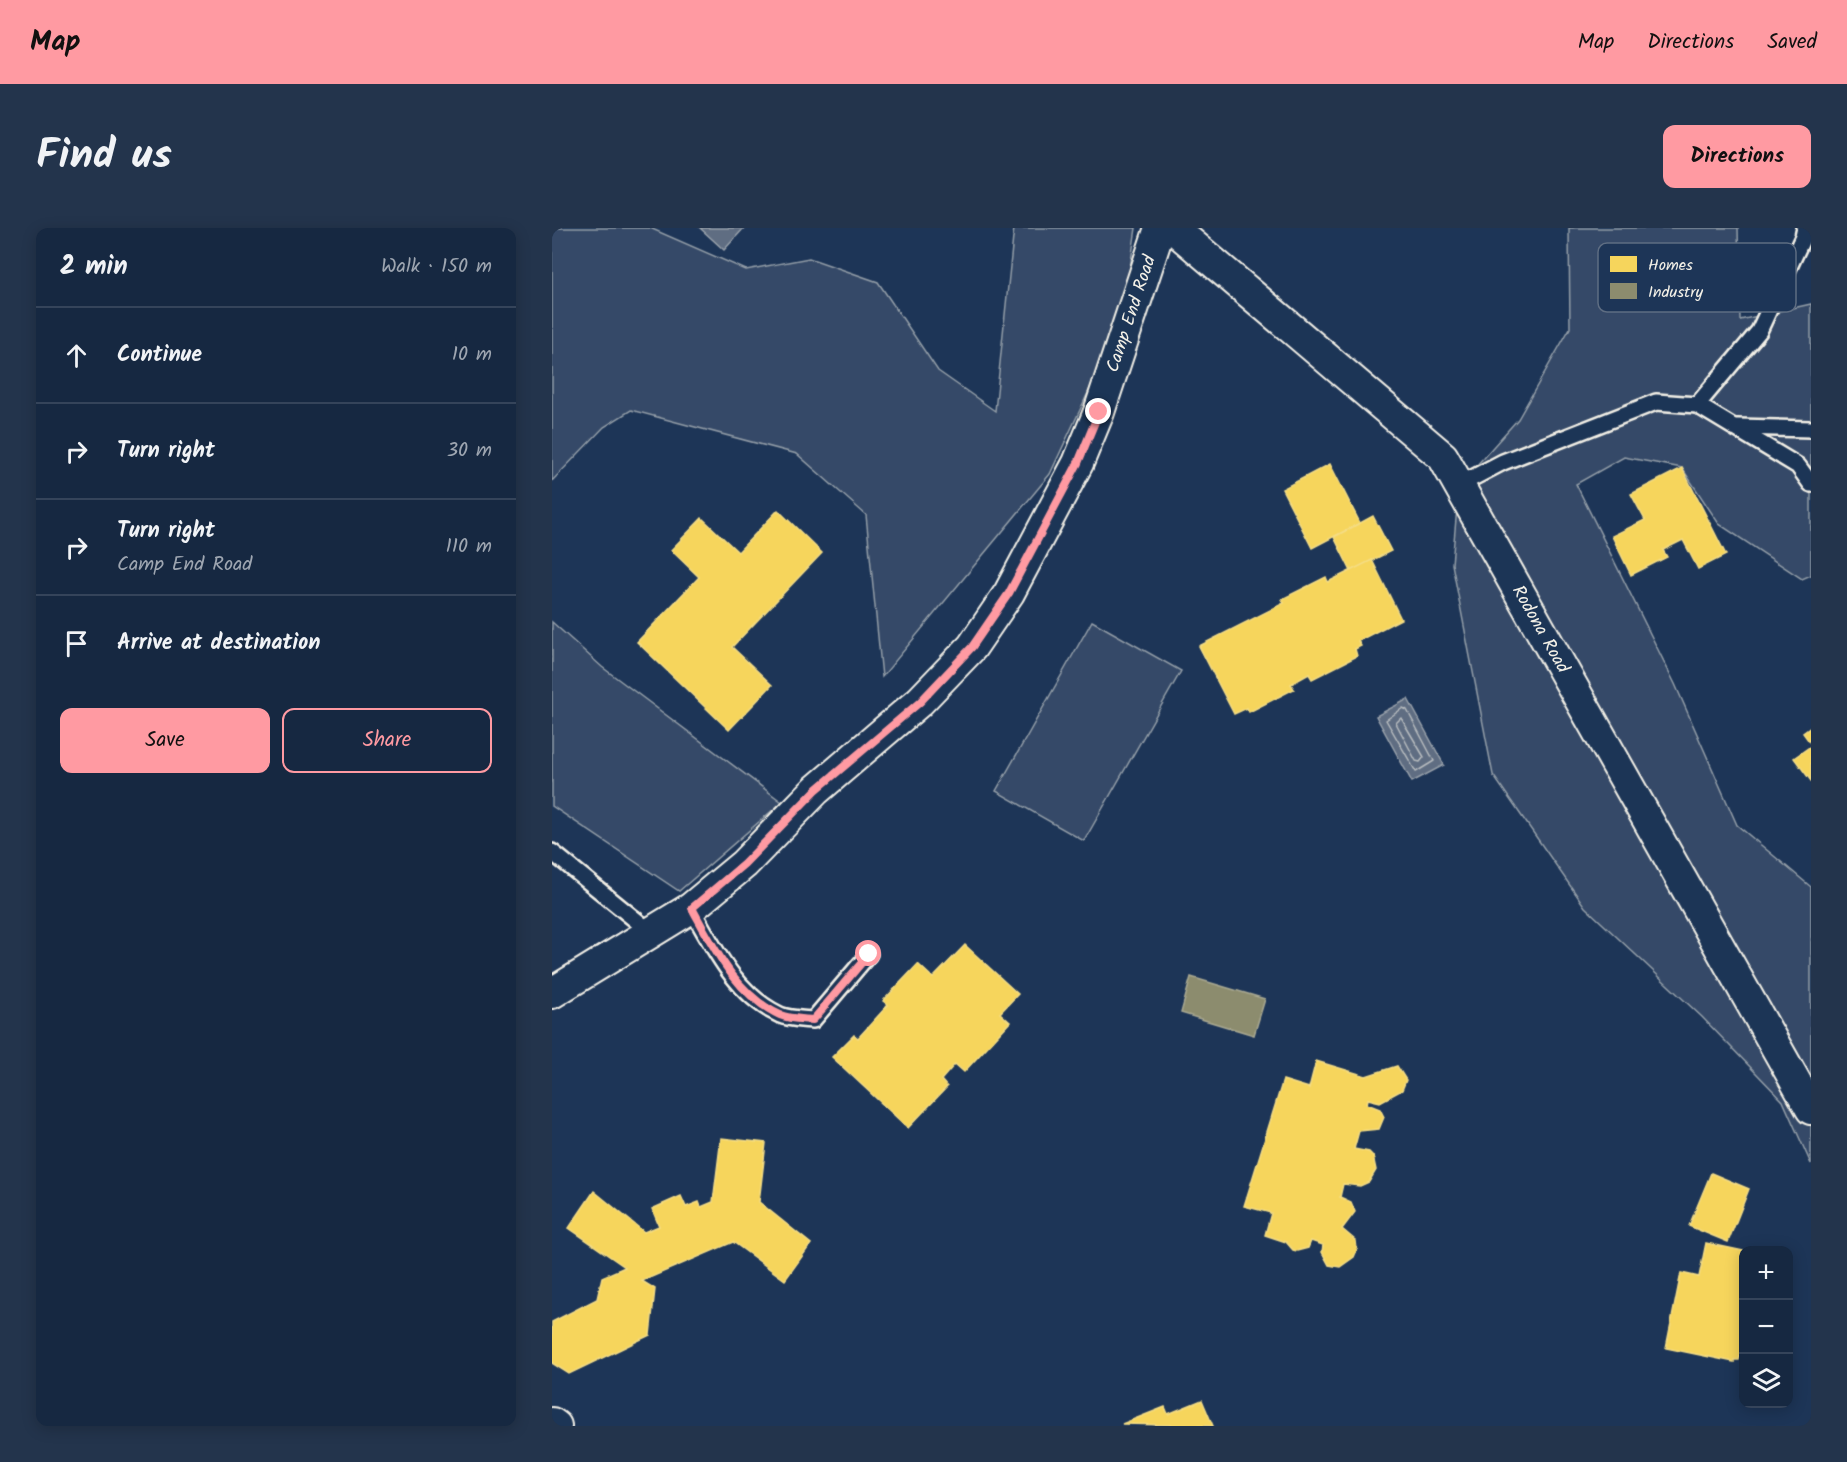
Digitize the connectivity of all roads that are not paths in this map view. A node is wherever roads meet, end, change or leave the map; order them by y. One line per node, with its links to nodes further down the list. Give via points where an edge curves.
1 (1160, 228): 12 (street, Camp End Road, via 1099,412 1078,463 1009,593 972,647 920,702 816,790 744,864)
2 (1173, 228): 10 (street, Rodona Road, via 1443,457)
3 (1805, 228): 4 (lane)
4 (1796, 252)
5 (1768, 312): 6 (lane, via 1759,331)
6 (1696, 405): 7 (lane); 10 (lane, via 1656,402 1503,462)
7 (1734, 427): 8 (lane); 9 (lane, via 1798,466)
8 (1811, 429)
9 (1811, 484)
10 (1459, 485): 16 (street, Rodona Road)
11 (552, 852): 13 (lane)
12 (692, 908): 13 (street, Camp End Road); 14 (lane, via 724,965 751,996 782,1016 813,1020)
13 (652, 933): 15 (street, Camp End Road)
14 (869, 954)
15 (552, 993)
16 (1811, 1109)
17 (552, 1423): 18 (street)
18 (556, 1426)

